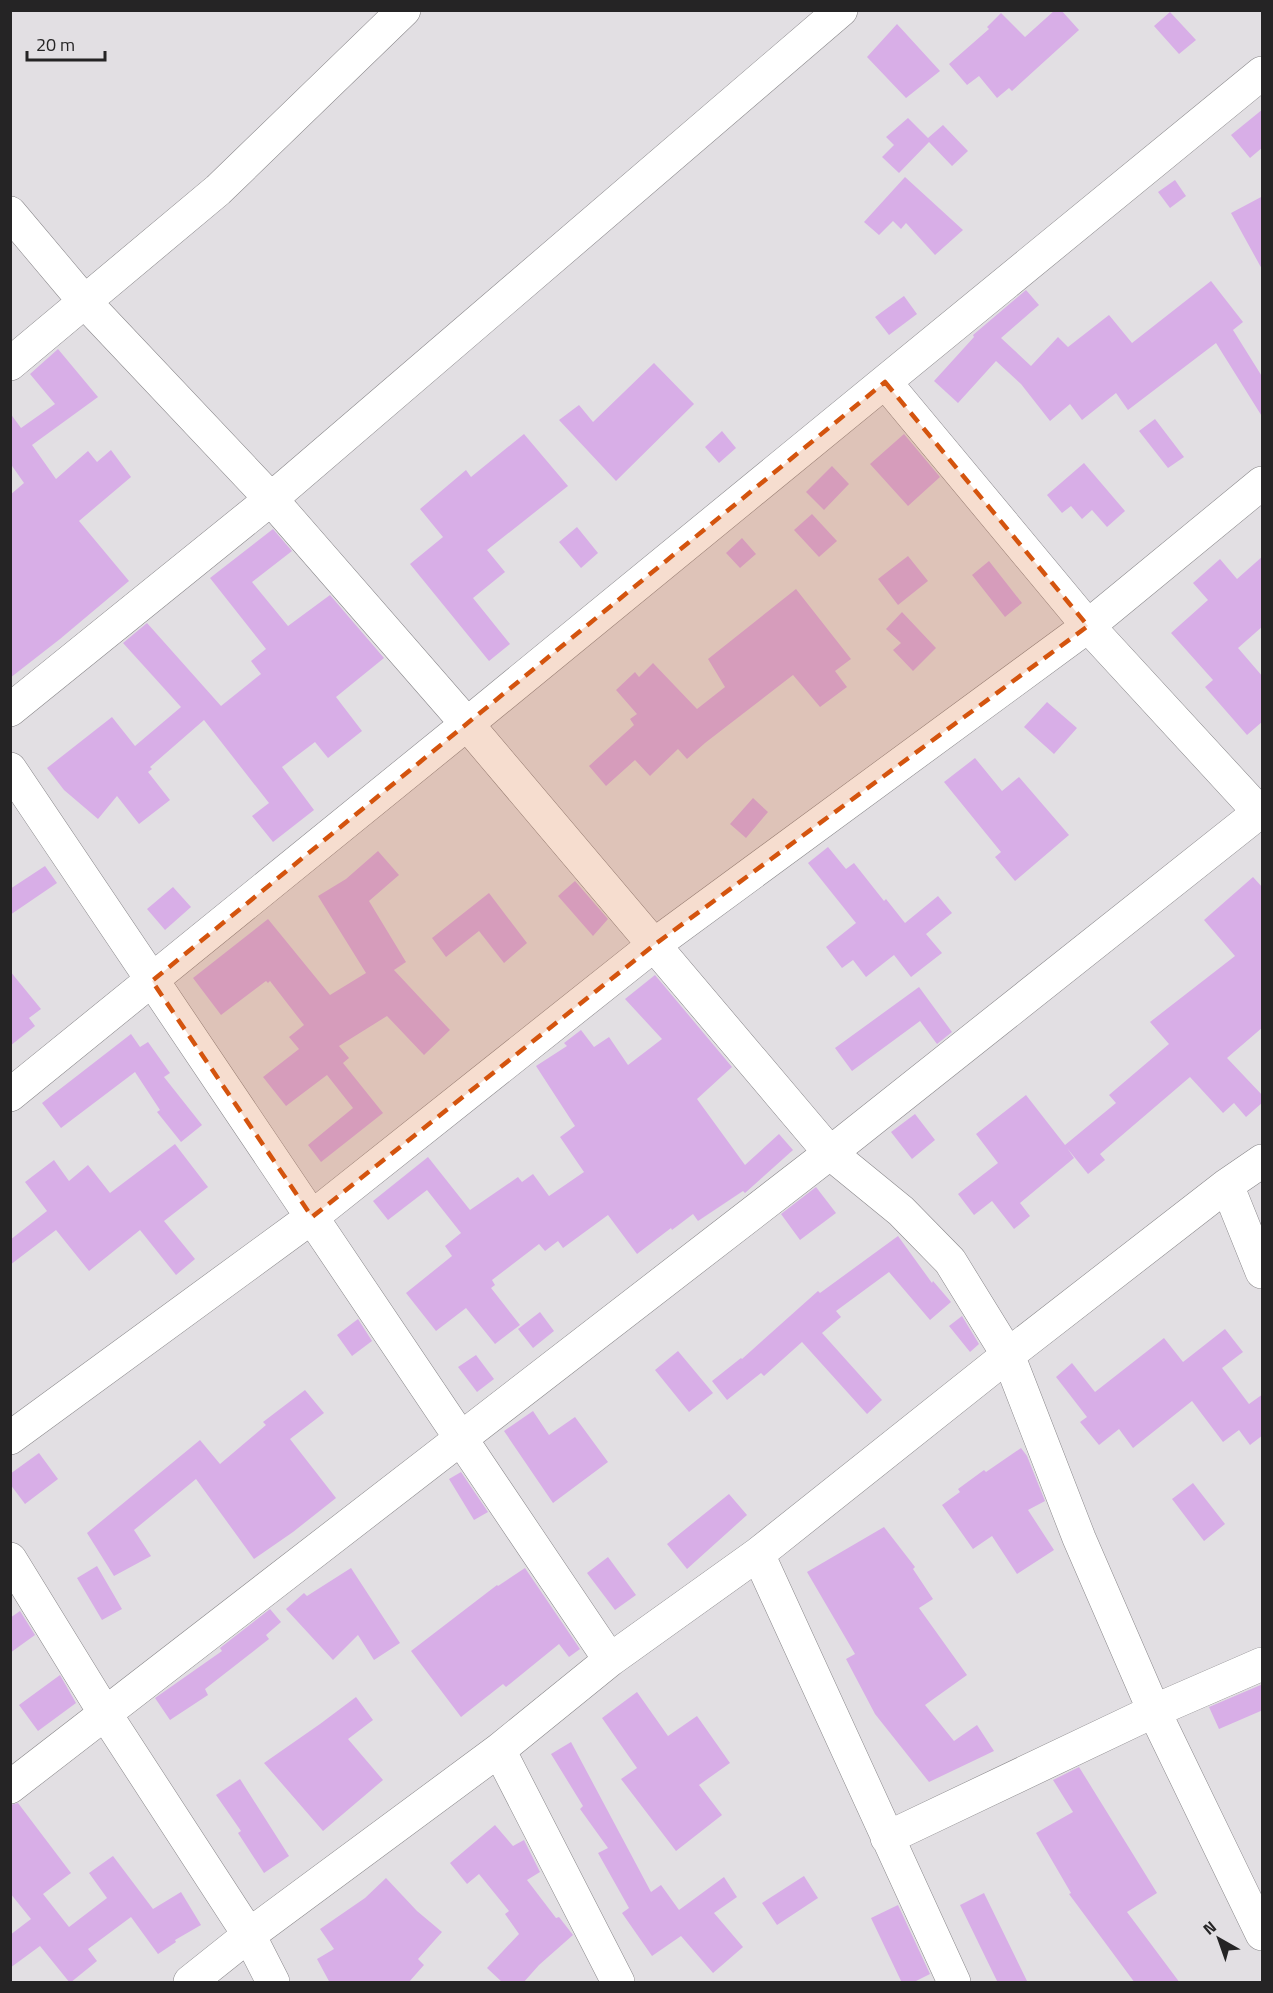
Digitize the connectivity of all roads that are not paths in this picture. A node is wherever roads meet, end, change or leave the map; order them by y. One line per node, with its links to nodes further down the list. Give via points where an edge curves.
1 (404, 10): 5 (street, via 218,190)
2 (841, 10): 9 (street)
3 (1263, 73): 7 (street)
4 (10, 213): 5 (street)
5 (84, 301): 6 (street); 9 (street)
6 (10, 364)
7 (885, 382): 10 (street); 12 (street)
8 (1263, 483): 10 (street)
9 (271, 499): 11 (street); 12 (street)
10 (1088, 626): 14 (street); 15 (street)
11 (10, 710)
12 (467, 724): 15 (street); 16 (street)
13 (10, 769): 16 (street)
14 (1262, 812): 18 (street)
15 (654, 945): 18 (street); 21 (street)
16 (152, 981): 17 (street); 21 (street)
17 (10, 1095)
18 (830, 1153): 23 (street, via 901,1211 950,1262); 25 (street)
19 (1263, 1161): 20 (street)
20 (1227, 1185): 22 (street); 23 (street)
21 (312, 1217): 24 (street); 25 (street)
22 (1263, 1272)
23 (1008, 1355): 26 (street); 30 (street, via 1079,1538)
24 (10, 1438)
25 (461, 1438): 28 (street); 31 (street)
26 (758, 1554): 28 (street); 34 (street)
27 (10, 1559): 31 (street)
28 (610, 1660): 32 (street)
29 (1263, 1664): 30 (street)
30 (1154, 1712): 34 (street); 35 (street)
31 (106, 1715): 33 (street); 36 (street)
32 (499, 1750): 36 (street); 39 (street)
33 (10, 1787)
34 (887, 1838): 40 (street)
35 (1263, 1934)
36 (249, 1935): 37 (street); 38 (street)
37 (190, 1983)
38 (273, 1983)
39 (618, 1983)
40 (954, 1983)

